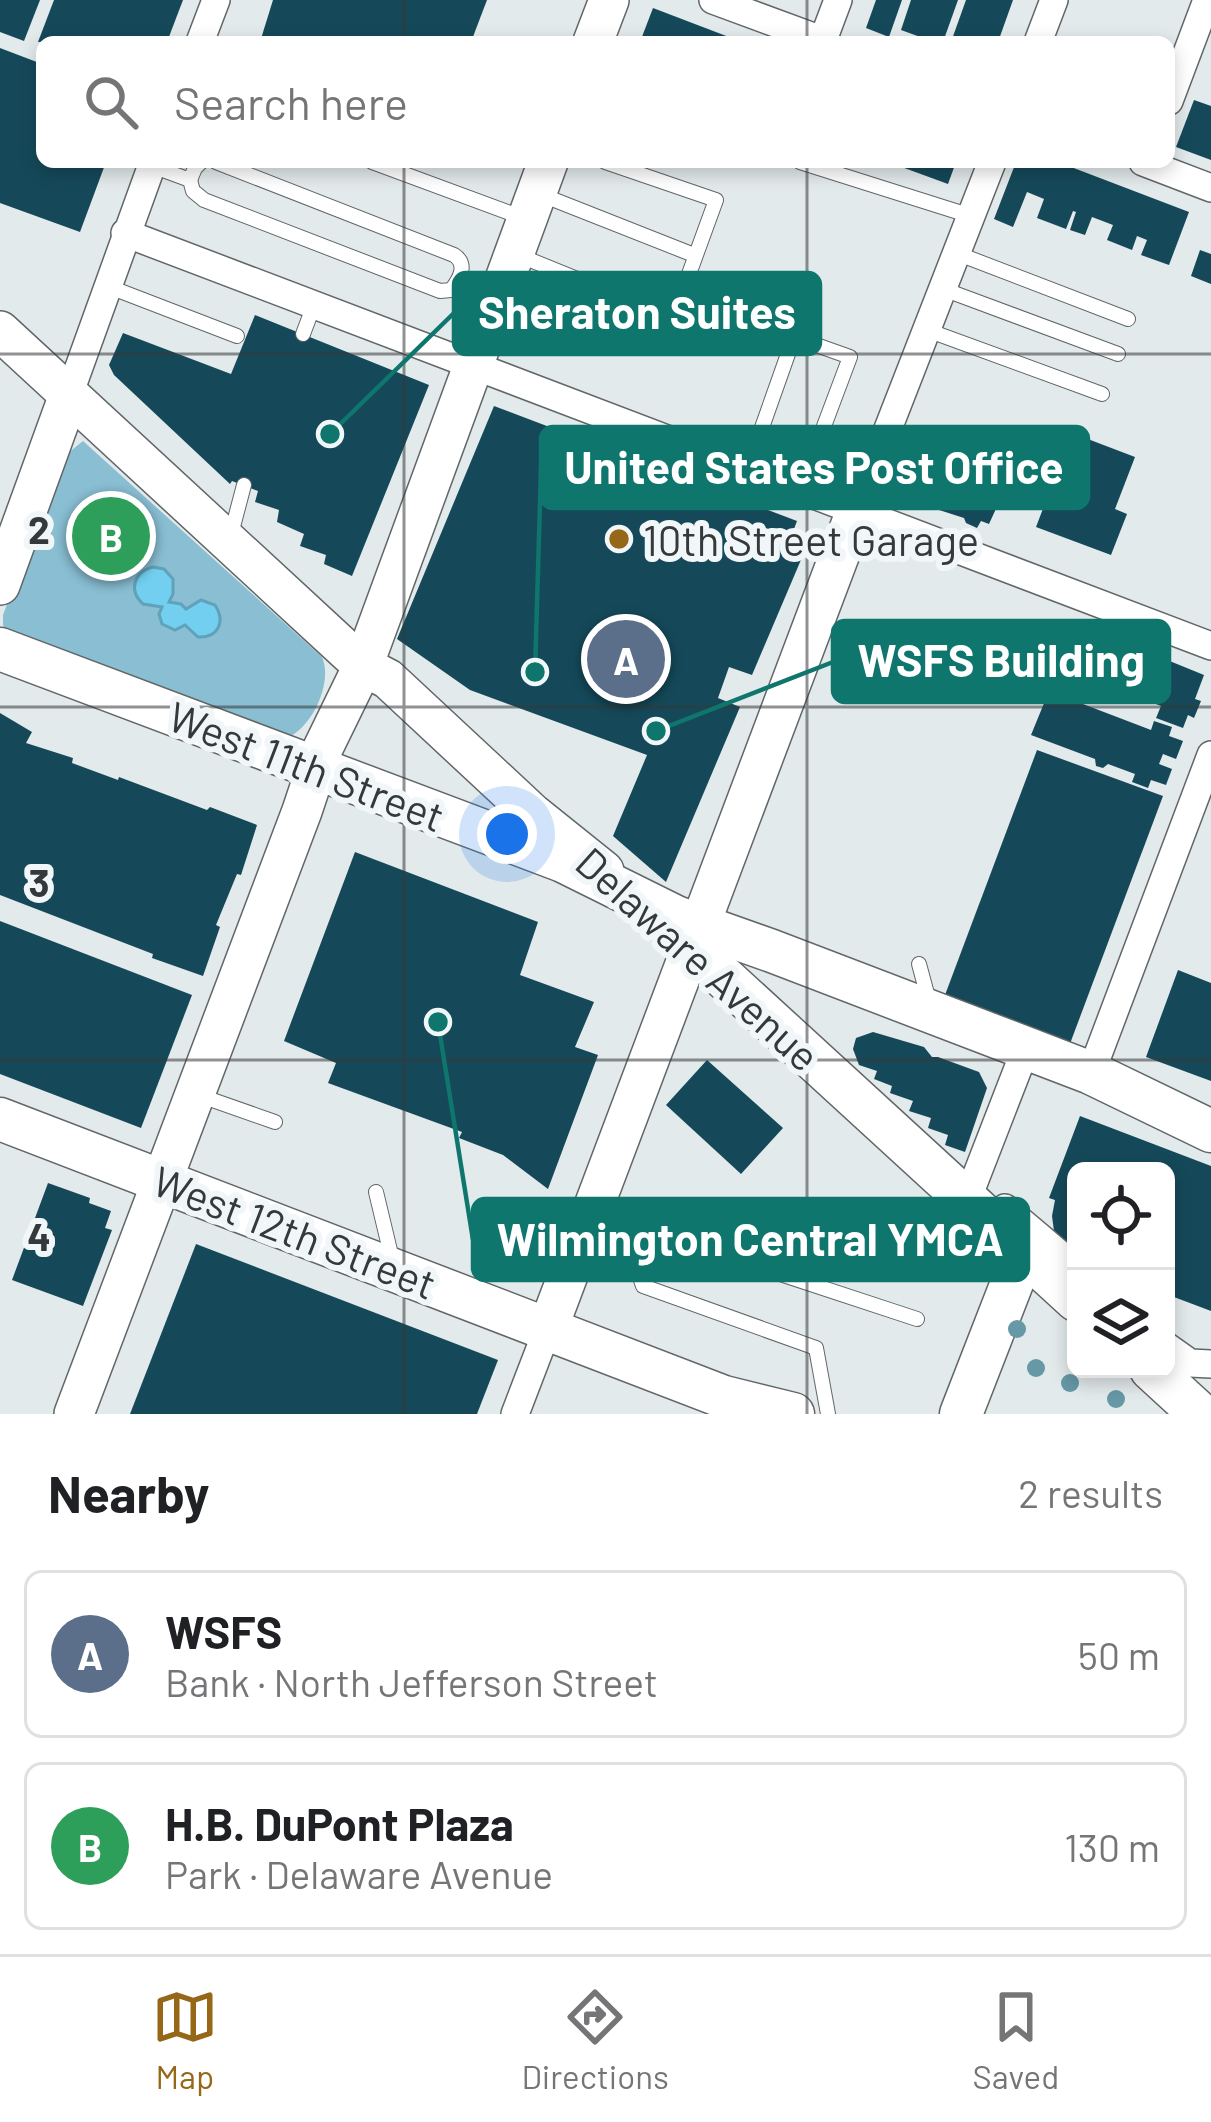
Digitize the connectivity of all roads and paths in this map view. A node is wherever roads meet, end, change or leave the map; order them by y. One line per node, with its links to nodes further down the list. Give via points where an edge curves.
1 (216, 0): 7 (street)
2 (609, 0): 8 (main road)
3 (713, 0): 9 (street)
4 (838, 0): 10 (street)
5 (1054, 0): 11 (street)
6 (1207, 0): 12 (street)
7 (202, 36)
8 (595, 36)
9 (811, 36)
10 (827, 36)
11 (1040, 36)
12 (1175, 84)
13 (150, 168): 25 (street)
14 (162, 168): 22 (lane)
15 (195, 168): 22 (lane)
16 (231, 168): 26 (lane, via 461,260)
17 (382, 168): 26 (lane)
18 (623, 168): 28 (lane, via 716,200)
19 (819, 168): 24 (lane)
20 (990, 168): 24 (street)
21 (1160, 168): 23 (street)
22 (190, 179): 26 (lane, via 204,200 440,291)
23 (1211, 188)
24 (971, 216): 27 (street)
25 (125, 233): 29 (street); 31 (street)
26 (505, 245): 28 (lane); 28 (lane, via 673,318); 38 (main road)
27 (956, 253): 30 (street); 32 (lane)
28 (694, 255)
29 (107, 286): 36 (lane); 40 (street)
30 (942, 289): 33 (street); 37 (lane)
31 (314, 305): 35 (lane); 38 (street)
32 (1128, 320)
33 (926, 330): 39 (lane); 44 (street)
34 (0, 331): 40 (main road, Delaware Avenue)
35 (303, 334)
36 (237, 335)
37 (1118, 354)
38 (471, 365): 41 (street); 49 (main road)
39 (1102, 394)
40 (69, 395): 45 (main road, Delaware Avenue); 46 (main road)
41 (747, 470): 43 (street); 43 (lane, via 794,337 850,357)
42 (244, 485): 45 (lane)
43 (800, 490): 44 (street)
44 (856, 511): 47 (street); 53 (main road)
45 (229, 543): 49 (main road, Delaware Avenue)
46 (0, 586)
47 (1211, 646)
48 (0, 649): 51 (main road, West 11th Street)
49 (363, 666): 51 (main road); 52 (main road, Delaware Avenue, via 388,679)
50 (1211, 755): 57 (street)
51 (317, 768): 52 (main road, West 11th Street, via 563,860); 58 (main road)
52 (640, 901): 53 (main road, West 11th Street)
53 (696, 937): 55 (main road, West 11th Street); 64 (main road, Delaware Avenue); 65 (main road)
54 (919, 964): 55 (lane)
55 (932, 1012): 56 (main road, West 11th Street)
56 (1025, 1048): 57 (main road, West 11th Street); 64 (street)
57 (1090, 1073): 61 (main road, West 11th Street)
58 (196, 1094): 60 (lane); 62 (main road)
59 (0, 1119): 62 (main road, West 12th Street)
60 (275, 1122)
61 (1211, 1131)
62 (163, 1181): 69 (main road, West 12th Street); 76 (main road)
63 (376, 1192): 69 (lane)
64 (986, 1204): 67 (main road, Delaware Avenue); 68 (street)
65 (593, 1208): 66 (lane); 72 (main road)
66 (652, 1231): 71 (lane); 79 (lane, via 643,1286 816,1348)
67 (1024, 1252): 70 (main road, Delaware Avenue); 80 (main road)
68 (1067, 1262)
69 (395, 1270): 72 (main road, West 12th Street)
70 (1067, 1292)
71 (917, 1318)
72 (548, 1328): 77 (street); 78 (main road, West 12th Street, via 724,1397)
73 (1175, 1352): 74 (street)
74 (1211, 1364)
75 (1161, 1378): 81 (main road)
76 (74, 1414)
77 (515, 1414)
78 (793, 1414)
79 (828, 1414)
80 (961, 1414)
81 (1200, 1414)

